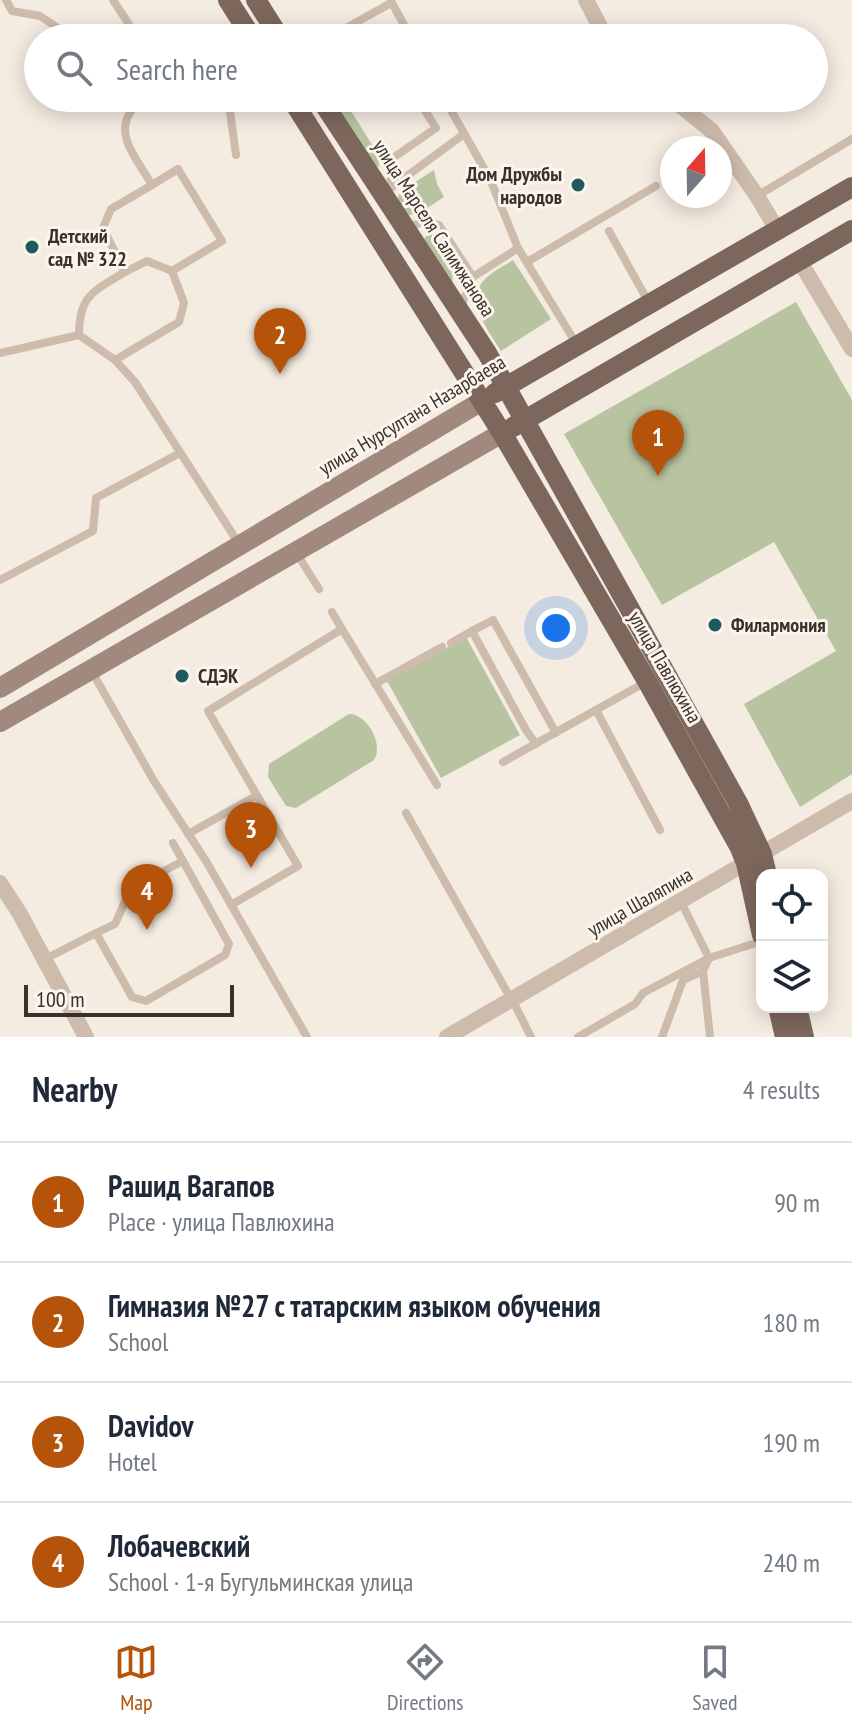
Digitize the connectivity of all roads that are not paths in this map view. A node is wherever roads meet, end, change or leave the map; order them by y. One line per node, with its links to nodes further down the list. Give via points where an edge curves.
1 (6, 0): 7 (lane, via 12,11)
2 (113, 0): 8 (lane)
3 (228, 0): 9 (main road)
4 (256, 0): 10 (main road)
5 (586, 0): 13 (street)
6 (391, 1): 11 (lane); 12 (lane)
7 (52, 24)
8 (129, 24)
9 (242, 24)
10 (271, 24)
11 (352, 24)
12 (403, 24)
13 (599, 24)
14 (128, 112): 24 (lane, via 124,137)
15 (230, 112): 23 (lane)
16 (300, 112): 47 (main road, улица Павлюхина)
17 (330, 112): 27 (main road, улица Марселя Салимжанова)
18 (426, 112): 27 (lane, via 436,128 390,160)
19 (452, 112): 21 (lane)
20 (688, 112): 28 (street, via 712,131)
21 (464, 134): 27 (lane); 33 (lane, via 490,179)
22 (852, 139): 28 (lane)
23 (236, 155)
24 (152, 185): 36 (lane, via 178,169 222,241); 37 (lane, via 111,209 103,228)
25 (656, 186): 35 (lane)
26 (852, 187): 32 (main road, улица Нурсултана Назарбаева)
27 (387, 191): 29 (main road, улица Марселя Салимжанова)
28 (757, 196): 32 (street)
29 (404, 228): 38 (lane, via 426,221 439,225); 40 (main road, улица Марселя Салимжанова)
30 (852, 230): 34 (main road)
31 (609, 231): 39 (lane)
32 (778, 231): 39 (main road, улица Нурсултана Назарбаева)
33 (518, 248): 35 (lane); 38 (lane)
34 (799, 260): 43 (street); 48 (main road)
35 (527, 262): 42 (lane)
36 (172, 271): 37 (lane, via 147,261); 45 (lane, via 184,303 179,322)
37 (125, 272): 41 (lane, via 90,294 79,316)
38 (473, 277): 40 (lane)
39 (649, 303): 42 (main road, улица Нурсултана Назарбаева)
40 (459, 311): 46 (main road, улица Марселя Салимжанова)
41 (79, 335): 44 (lane); 45 (lane)
42 (577, 345): 46 (main road, улица Нурсултана Назарбаева)
43 (852, 349)
44 (0, 353)
45 (115, 360): 50 (lane)
46 (506, 386): 47 (main road, улица Нурсултана Назарбаева); 48 (main road, улица Павлюхина)
47 (482, 401): 49 (main road, улица Павлюхина); 51 (main road, улица Нурсултана Назарбаева)
48 (525, 420): 49 (main road); 74 (main road, улица Павлюхина, via 738,803)
49 (502, 433): 52 (main road); 59 (main road, улица Павлюхина)
50 (180, 453): 51 (lane); 53 (lane, via 96,498 93,531)
51 (240, 546): 61 (main road, улица Нурсултана Назарбаева)
52 (296, 552): 54 (lane); 58 (main road)
53 (0, 580)
54 (319, 589)
55 (332, 612): 56 (lane)
56 (342, 629): 60 (lane); 68 (lane, via 208,711)
57 (472, 631): 60 (lane); 64 (lane, via 493,620); 65 (lane)
58 (91, 670): 63 (main road); 72 (lane, via 191,837)
59 (647, 681): 62 (lane); 74 (main road, улица Павлюхина)
60 (375, 684): 67 (lane)
61 (0, 688)
62 (596, 710): 64 (lane); 71 (lane)
63 (0, 722)
64 (556, 733): 65 (lane)
65 (536, 744): 66 (lane)
66 (503, 762)
67 (437, 785)
68 (256, 796): 72 (lane); 80 (lane, via 298,866)
69 (852, 801): 74 (street, улица Шаляпина)
70 (406, 813): 86 (lane)
71 (660, 830)
72 (188, 834): 80 (lane)
73 (173, 843): 75 (lane)
74 (754, 858): 76 (main road, улица Павлюхина); 77 (main road, улица Павлюхина); 79 (street, улица Шаляпина)
75 (183, 861): 81 (lane, via 131,888 115,924); 81 (lane, via 229,944 225,955 146,1001 132,997)
76 (762, 869)
77 (756, 877)
78 (0, 883): 84 (street)
79 (681, 902): 83 (lane); 86 (street, улица Шаляпина)
80 (231, 905): 90 (lane)
81 (96, 933): 84 (lane)
82 (756, 943): 83 (lane)
83 (709, 958): 85 (lane); 93 (lane, via 643,993 635,1004)
84 (45, 959): 89 (street)
85 (703, 971): 94 (lane, via 683,980); 95 (lane)
86 (512, 999): 91 (street, улица Шаляпина); 92 (lane)
87 (779, 1013): 96 (main road)
88 (798, 1013): 97 (main road)
89 (86, 1037)
90 (307, 1037)
91 (447, 1037)
92 (531, 1037)
93 (578, 1037)
94 (662, 1037)
95 (710, 1037)
96 (785, 1037)
97 (804, 1037)

